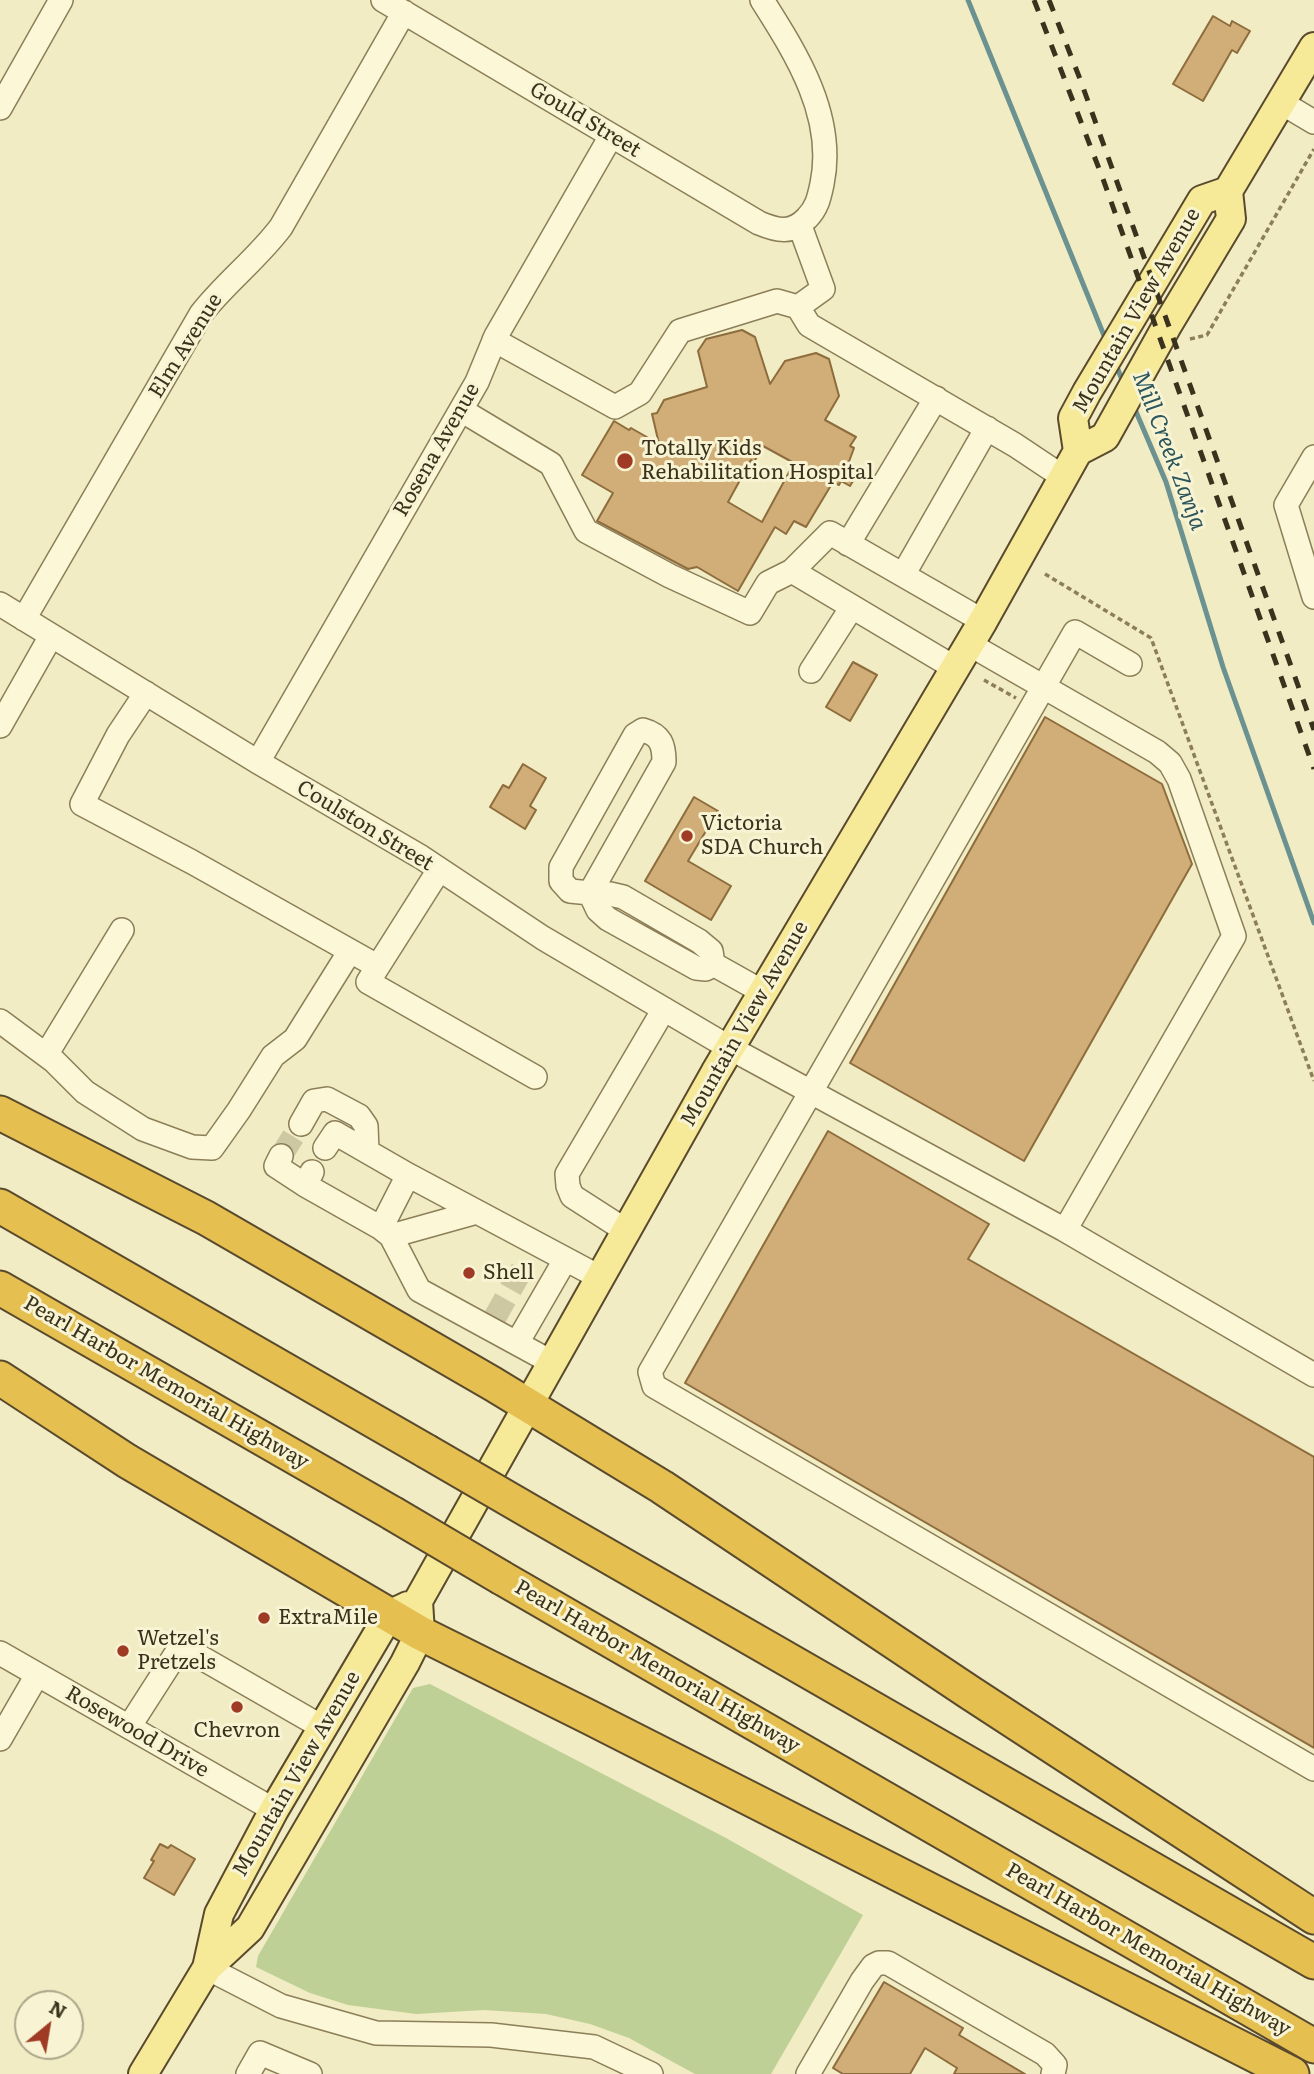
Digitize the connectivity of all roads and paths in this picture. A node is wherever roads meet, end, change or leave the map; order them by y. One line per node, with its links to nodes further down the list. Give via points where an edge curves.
1 (61, 0): 7 (street)
2 (383, 0): 4 (street, Gould Street)
3 (762, 0): 12 (street, via 804,74 824,129 826,152 818,202)
4 (404, 12): 9 (street, Gould Street); 28 (street, Elm Avenue, via 281,227 201,314)
5 (1314, 47): 6 (main road)
6 (1282, 103): 8 (street); 11 (main road)
7 (0, 108)
8 (1314, 122)
9 (611, 136): 12 (street, Gould Street, via 759,223 776,230); 15 (street, Rosena Avenue)
10 (1314, 149): 14 (path, via 1206,335)
11 (1228, 191): 19 (main road, Mountain View Avenue, via 1231,219 1105,437); 19 (main road, Mountain View Avenue, via 1202,200 1087,392 1073,418)
12 (796, 228): 13 (street, via 823,289)
13 (798, 307): 15 (street, via 778,301 680,331 640,393 615,407); 16 (street, via 810,325)
14 (1190, 339)
15 (494, 341): 17 (street, Rosena Avenue)
16 (936, 398): 18 (street); 22 (street)
17 (461, 410): 23 (street, via 551,464 586,531 670,576 750,613 768,583); 36 (street, Rosena Avenue)
18 (987, 428): 21 (street); 24 (street)
19 (1078, 451): 21 (main road, Mountain View Avenue)
20 (1314, 457): 25 (street, via 1286,505)
21 (1063, 477): 30 (main road, Mountain View Avenue)
22 (848, 544): 23 (street, via 830,533); 24 (street)
23 (792, 571): 27 (street)
24 (903, 575): 30 (street)
25 (1314, 597)
26 (0, 604): 28 (street, Coulston Street)
27 (852, 607): 30 (street); 32 (street)
28 (24, 619): 29 (street, Coulston Street)
29 (51, 636): 34 (street, Coulston Street); 35 (street)
30 (969, 644): 33 (street); 42 (main road, Mountain View Avenue)
31 (1130, 664): 33 (street, via 1074,632)
32 (811, 671)
33 (1043, 687): 48 (street); 57 (street, via 1170,763 1234,936)
34 (146, 693): 36 (street, Coulston Street); 40 (street, via 117,735 82,804)
35 (0, 726)
36 (258, 762): 37 (street, Coulston Street)
37 (439, 870): 41 (street); 43 (street, Coulston Street)
38 (590, 892): 38 (street, via 664,762 662,742 654,734 643,730 635,735 561,867 561,881 570,891); 42 (street, via 623,897 688,934 711,951 712,964)
39 (122, 930): 46 (street)
40 (350, 951): 41 (street); 46 (street, via 295,1039 274,1056 212,1148 192,1147 142,1129 85,1092)
41 (377, 966): 47 (street, via 368,982)
42 (763, 992): 45 (main road, Mountain View Avenue)
43 (664, 1009): 45 (street, Coulston Street); 58 (street, via 568,1174 572,1196)
44 (0, 1021): 46 (street)
45 (730, 1048): 48 (street, Coulston Street); 58 (main road, Mountain View Avenue)
46 (46, 1055)
47 (535, 1077)
48 (811, 1090): 57 (street, Coulston Street); 75 (street, via 650,1372 654,1387)
49 (0, 1113): 67 (highway, via 206,1218)
50 (301, 1124): 52 (street, via 314,1101 327,1099 359,1115 366,1126)
51 (325, 1149): 52 (street, via 335,1132)
52 (367, 1151): 54 (street)
53 (281, 1156): 59 (street, via 276,1166 308,1178)
54 (408, 1175): 56 (street); 59 (street)
55 (0, 1206): 78 (highway, bridge)
56 (477, 1212): 59 (street); 60 (street, via 531,1253)
57 (1065, 1230): 65 (street, Coulston Street)
58 (628, 1231): 61 (main road, Mountain View Avenue)
59 (386, 1232): 63 (street, via 419,1290 491,1323)
60 (565, 1260): 61 (street); 63 (street)
61 (601, 1278): 64 (main road, Mountain View Avenue)
62 (0, 1288): 80 (highway, Pearl Harbor Memorial Highway, bridge)
63 (517, 1343): 64 (street)
64 (554, 1363): 67 (main road, Mountain View Avenue)
65 (1314, 1375)
66 (0, 1378): 68 (highway, via 127,1461)
67 (530, 1406): 69 (main road, Mountain View Avenue); 77 (highway, via 662,1487)
68 (389, 1615): 69 (highway); 73 (main road, Mountain View Avenue)
69 (419, 1617): 79 (main road, Mountain View Avenue, via 250,1927); 87 (highway, via 589,1717)
70 (0, 1654): 71 (street, Rosewood Drive)
71 (37, 1675): 72 (street, Rosewood Drive); 74 (street)
72 (129, 1727): 73 (street, via 181,1646); 76 (street, Rosewood Drive)
73 (322, 1727): 76 (main road, Mountain View Avenue)
74 (0, 1739)
75 (1314, 1769)
76 (274, 1810): 79 (main road, Mountain View Avenue, via 219,1914)
77 (1314, 1917)
78 (1314, 1962)
79 (207, 1968): 81 (main road, Mountain View Avenue); 84 (street, via 281,2006 376,2033 491,2035 594,2047)
80 (1314, 2046)
81 (143, 2074)
82 (248, 2074): 83 (street, via 260,2053)
83 (310, 2074)
84 (651, 2074)
85 (808, 2074): 86 (street, via 862,1981 879,1963 888,1963 1045,2054 1055,2065)
86 (1053, 2074)
87 (1292, 2074)

